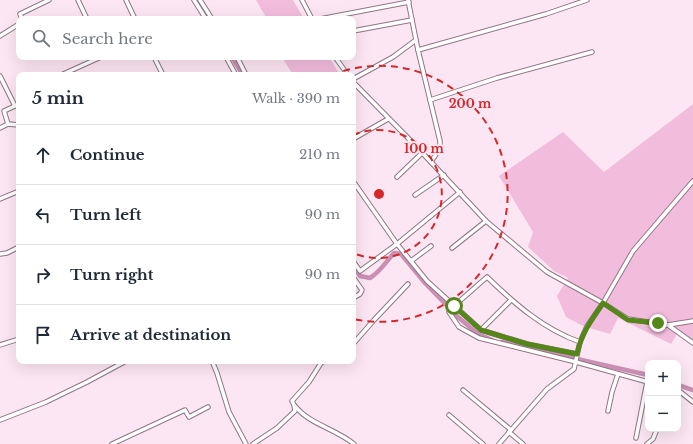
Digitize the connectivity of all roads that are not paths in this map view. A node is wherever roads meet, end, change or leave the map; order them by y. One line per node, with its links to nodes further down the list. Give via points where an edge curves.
1 (49, 0): 9 (street, via 20,14)
2 (78, 0): 10 (street)
3 (126, 0): 11 (street)
4 (194, 0): 12 (street)
5 (200, 0): 13 (street)
6 (302, 0): 14 (street)
7 (587, 0): 21 (street)
8 (408, 1): 15 (street); 16 (street)
9 (21, 16)
10 (85, 16)
11 (134, 16)
12 (204, 16)
13 (210, 16)
14 (310, 16)
15 (335, 16)
16 (412, 20): 18 (street); 20 (street)
17 (16, 26): 19 (street)
18 (356, 31)
19 (0, 36)
20 (416, 40): 21 (street); 34 (street)
21 (418, 50): 36 (street)
22 (592, 52): 36 (street, via 497,78)
23 (94, 60): 28 (street)
24 (155, 60): 29 (street)
25 (228, 60): 30 (street)
26 (238, 60): 31 (street)
27 (337, 60): 32 (street)
28 (68, 72)
29 (161, 72)
30 (234, 72)
31 (244, 72)
32 (346, 72)
33 (0, 76): 38 (street)
34 (356, 78)
35 (356, 83): 40 (street)
36 (430, 100): 46 (street, via 440,141 440,148)
37 (0, 106): 39 (street)
38 (15, 106): 39 (street)
39 (4, 111): 41 (street)
40 (388, 119): 44 (street); 45 (street)
41 (8, 124): 42 (street); 43 (street)
42 (16, 125)
43 (0, 128)
44 (356, 138)
45 (422, 153): 46 (street); 48 (street)
46 (431, 162): 47 (street)
47 (444, 175): 52 (street); 53 (street)
48 (397, 178)
49 (693, 181): 69 (street, via 633,251)
50 (356, 189): 56 (street)
51 (16, 192): 54 (street)
52 (460, 192): 55 (street); 56 (street)
53 (416, 195)
54 (0, 199)
55 (486, 221): 59 (street); 69 (street, via 547,272)
56 (397, 244): 61 (street); 63 (street)
57 (431, 246): 61 (street)
58 (16, 248): 60 (street)
59 (452, 248)
60 (0, 254)
61 (411, 261): 70 (street)
62 (356, 266): 63 (street)
63 (360, 272): 64 (street)
64 (356, 275)
65 (356, 281): 67 (street, via 362,290)
66 (408, 284): 75 (street)
67 (356, 296)
68 (511, 300): 70 (street, via 487,277); 73 (street); 76 (street, via 550,329)
69 (603, 303): 72 (street, via 628,320); 76 (street)
70 (454, 306): 73 (street); 80 (street, via 449,312 459,327 479,338)
71 (693, 321): 72 (street)
72 (668, 325): 77 (street)
73 (481, 330): 79 (street, via 527,344)
74 (16, 340): 78 (street)
75 (356, 341)
76 (580, 342): 79 (street)
77 (693, 343)
78 (0, 345)
79 (577, 354): 80 (street)
80 (576, 362): 84 (street); 95 (street, via 574,369 547,389)
81 (120, 364): 94 (street, via 46,402)
82 (213, 364): 99 (street, via 229,412)
83 (320, 364): 90 (street, via 309,382 292,401)
84 (618, 374): 85 (street); 92 (street)
85 (645, 381)
86 (462, 390): 95 (street)
87 (645, 392): 97 (street)
88 (681, 392): 89 (street)
89 (693, 402)
90 (294, 405): 100 (street, via 294,412); 101 (street, via 303,414)
91 (208, 407): 98 (street, via 189,417 185,410)
92 (608, 411)
93 (449, 415): 102 (street)
94 (0, 420)
95 (510, 431): 103 (street); 104 (street)
96 (656, 432): 105 (street)
97 (636, 438)
98 (112, 444)
99 (246, 444)
100 (254, 444)
101 (354, 444)
102 (483, 444)
103 (499, 444)
104 (523, 444)
105 (647, 444)

